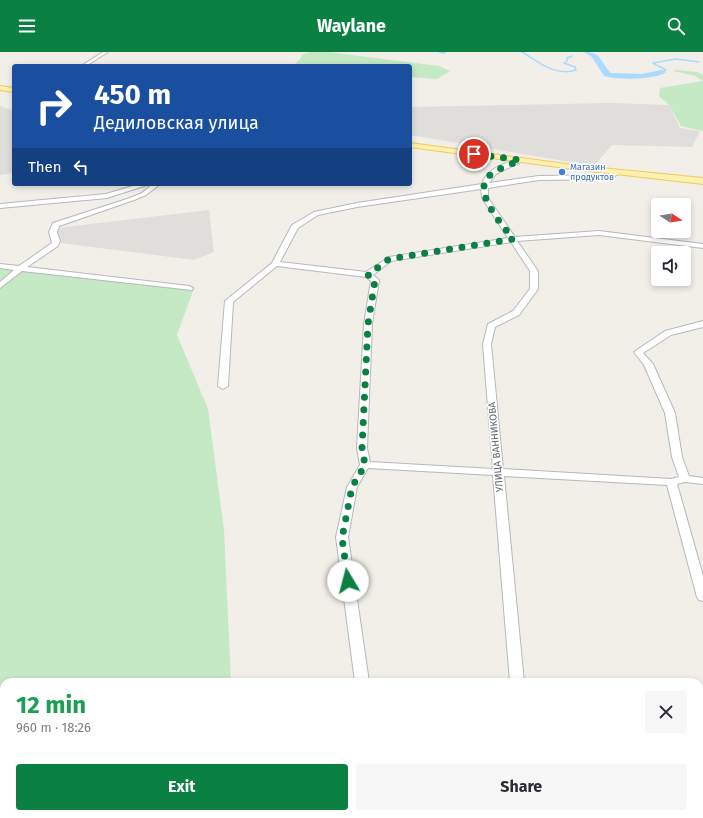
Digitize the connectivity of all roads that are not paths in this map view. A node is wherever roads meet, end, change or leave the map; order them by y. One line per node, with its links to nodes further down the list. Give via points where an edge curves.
1 (106, 52): 2 (street)
2 (86, 64)
3 (0, 88): 4 (main road)
4 (12, 90)
5 (412, 145): 6 (main road)
6 (520, 160): 7 (main road); 11 (street, via 494,172)
7 (619, 172): 8 (main road); 11 (street, via 609,177 545,178)
8 (703, 181)
9 (140, 186): 12 (street, via 107,196)
10 (154, 186): 17 (street, via 132,199 56,225 53,232 55,244)
11 (483, 187): 13 (street, УЛИЦА ВАННИКОВА, via 485,198); 15 (street, via 316,213 295,227)
12 (0, 206)
13 (513, 239): 14 (street, via 599,233); 18 (street, via 389,259); 24 (street, УЛИЦА ВАННИКОВА, via 534,271 534,289 516,313 491,326 487,344)
14 (703, 246)
15 (275, 264): 18 (street); 22 (street, via 228,300)
16 (0, 266): 17 (street)
17 (19, 269): 19 (street); 20 (street)
18 (368, 275): 23 (street, via 375,280 368,324 362,448)
19 (0, 286)
20 (189, 288)
21 (703, 324): 25 (street, via 668,333 638,352 648,364 670,413 677,457)
22 (223, 386)
23 (365, 465): 24 (street); 29 (street, via 352,487 342,538)
24 (499, 472): 27 (street); 30 (street, УЛИЦА ВАННИКОВА)
25 (685, 479): 26 (street); 27 (street)
26 (703, 481)
27 (671, 482): 28 (street)
28 (703, 597)
29 (361, 678)
30 (517, 678)

